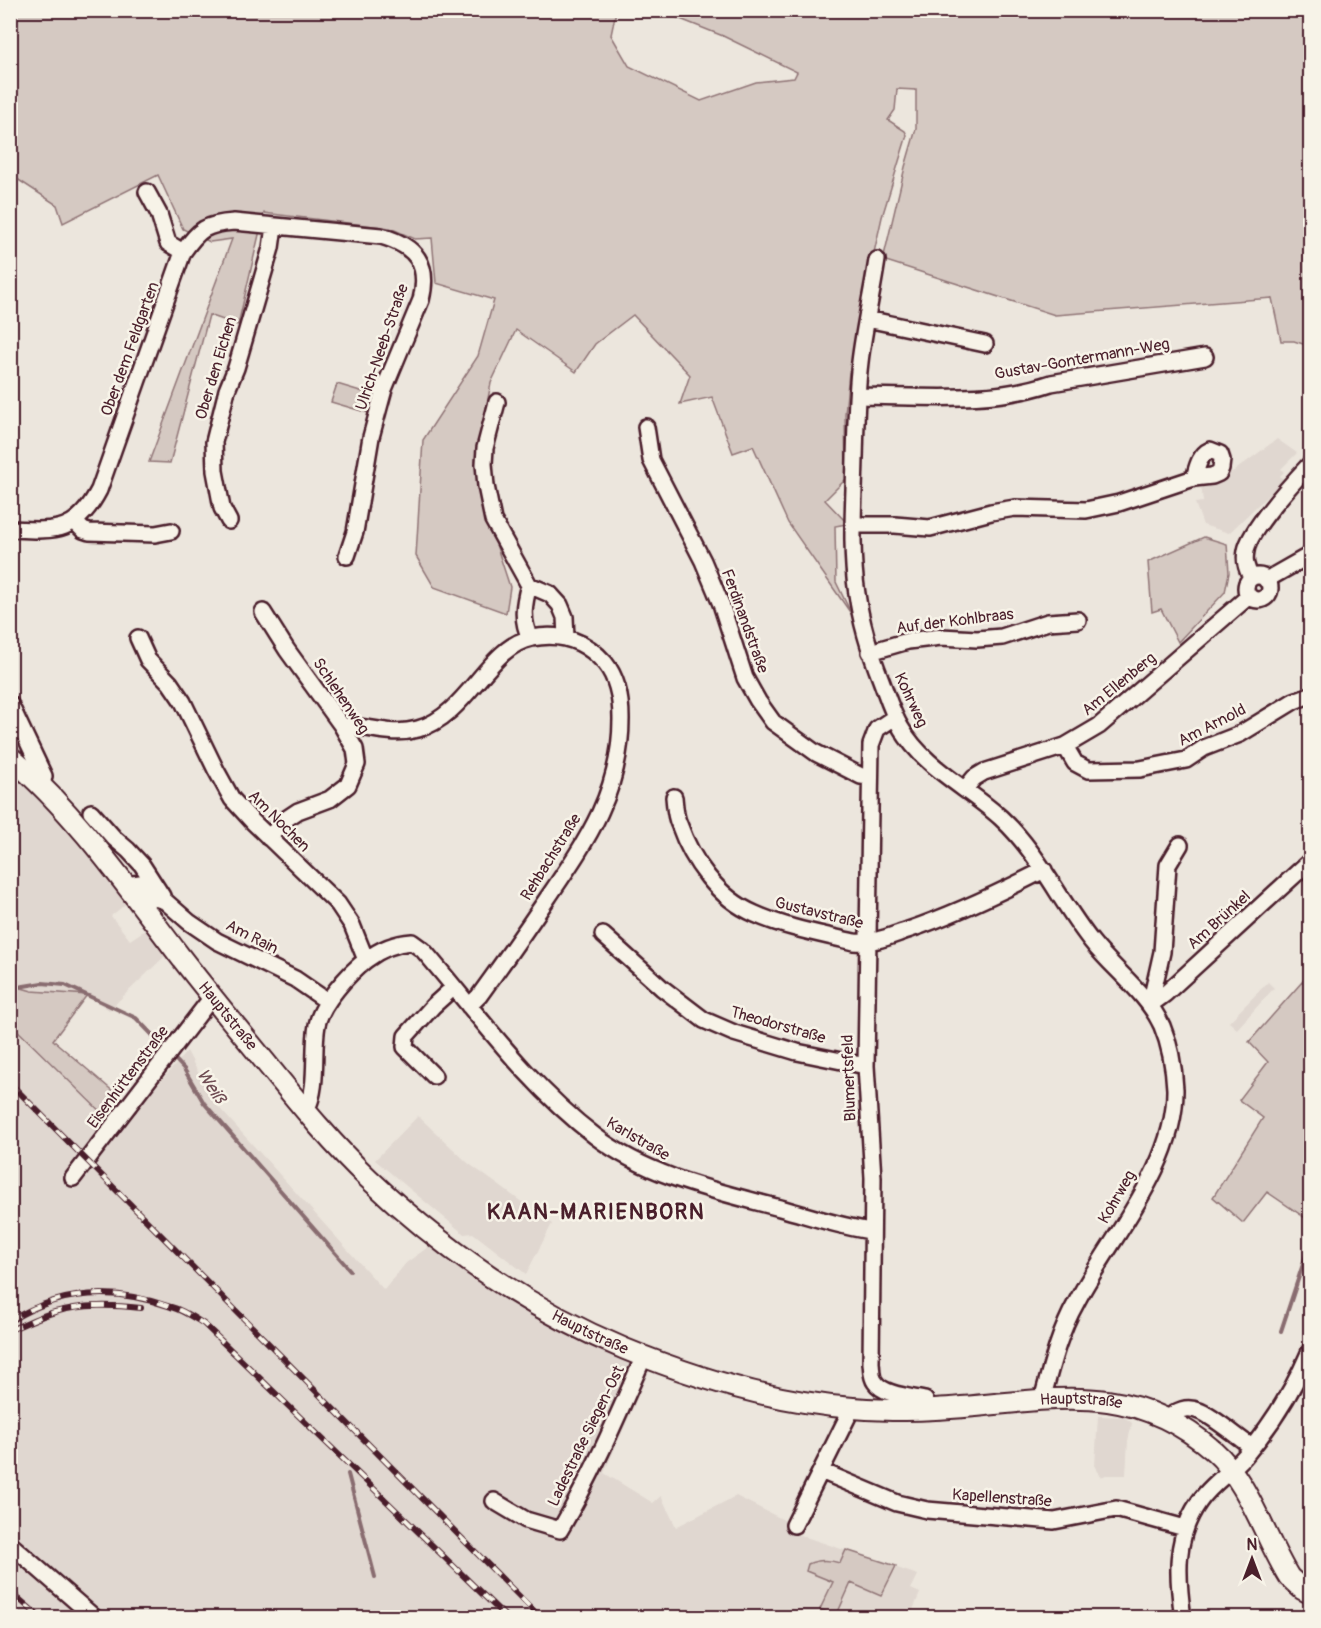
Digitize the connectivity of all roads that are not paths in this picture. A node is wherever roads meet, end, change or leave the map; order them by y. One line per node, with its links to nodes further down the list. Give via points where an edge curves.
1 (147, 192): 3 (street, via 168,243)
2 (274, 226): 3 (street, Ulrich-Neeb-Straße, via 217,223 197,232); 13 (street, Ober den Eichen, via 214,442 222,508); 19 (street, Ulrich-Neeb-Straße, via 381,236 409,248 423,267 421,300 384,389 370,438 355,532)
3 (183, 252): 14 (street, Ober dem Feldgarten, via 99,490)
4 (877, 260): 5 (street, Kohrweg)
5 (867, 319): 6 (street); 8 (street, Kohrweg)
6 (986, 344)
7 (1205, 357): 8 (street, Gustav-Gontermann-Weg, via 1051,382 1030,390 969,396)
8 (857, 396): 15 (street, Kohrweg)
9 (497, 402): 21 (street, via 485,448 486,486 503,541)
10 (646, 427): 34 (street, Ferdinandstraße, via 651,460 704,561 758,701 773,722 816,753)
11 (1311, 465): 20 (street, Am Ellenberg, via 1266,516 1246,548 1245,565)
12 (1194, 478): 15 (street, via 1086,510 1015,508 930,528)
13 (229, 521)
14 (75, 522): 16 (street, via 53,529); 17 (street, via 89,532)
15 (853, 525): 27 (street, Kohrweg, via 856,592)
16 (10, 528)
17 (171, 531)
18 (1311, 555): 20 (street)
19 (347, 556)
20 (1259, 579): 32 (street, Am Ellenberg, via 1246,587 1249,596 1128,703)
21 (529, 585): 25 (street, via 524,616); 26 (street, via 555,597 565,617)
22 (263, 612): 31 (street, Schlehenweg)
23 (1078, 620): 27 (street, Auf der Kohlbraas, via 1048,622 1002,637 941,637)
24 (138, 638): 39 (street, Am Nochen, via 148,660 183,702 232,799)
25 (530, 638): 26 (street, Rehbachstraße); 31 (street, Rehbachstraße, via 496,659 446,715 429,725 399,732)
26 (566, 638): 52 (street, Rehbachstraße, via 597,654 618,689 621,734 614,774 578,855)
27 (870, 652): 30 (street, Kohrweg)
28 (1311, 695): 32 (street, Am Arnold, via 1186,760 1140,769 1088,770 1075,763)
29 (10, 704): 35 (street, via 44,776)
30 (895, 717): 34 (street, Blumertsfeld, via 873,736); 36 (street, Kohrweg, via 915,747)
31 (342, 726): 39 (street, Schlehenweg, via 355,750 357,764 348,785 283,821)
32 (1065, 746): 36 (street, Am Ellenberg, via 984,772)
33 (10, 757): 35 (main road, Hauptstraße)
34 (870, 777): 46 (street, Blumertsfeld)
35 (42, 785): 43 (main road, Hauptstraße)
36 (965, 789): 42 (street, Kohrweg, via 1020,838)
37 (674, 797): 46 (street, Gustavstraße, via 678,822 698,862 735,903 773,921)
38 (91, 813): 44 (street, Am Rain, via 142,865)
39 (269, 838): 47 (street, Am Nochen, via 338,904 352,925)
40 (1180, 845): 51 (street, via 1168,865 1162,952)
41 (1311, 861): 51 (street, Am Brünkel)
42 (1044, 870): 46 (street, Gustavstraße, via 980,903); 51 (street, Kohrweg, via 1094,945)
43 (126, 885): 44 (street, Am Rain, via 140,883 155,898); 49 (main road, Hauptstraße)
44 (165, 901): 50 (street, Am Rain, via 218,941 295,979)
45 (603, 935): 53 (street, Theodorstraße, via 704,1020 797,1052)
46 (867, 943): 53 (street, Blumertsfeld)
47 (366, 960): 48 (street, via 397,943 412,942); 50 (street)
48 (454, 987): 52 (street); 54 (street, via 405,1040 405,1047)
49 (212, 997): 55 (main road, Hauptstraße); 56 (street, Eisenhüttenstraße)
50 (327, 1001): 55 (street, via 317,1022 314,1074)
51 (1150, 1005): 60 (street, Kohrweg, via 1171,1056 1175,1087 1170,1127 1144,1189 1074,1306 1059,1340)
52 (469, 1006): 57 (street, Karlstraße, via 541,1088 596,1136 636,1162 667,1176)
53 (866, 1066): 57 (street, Blumertsfeld)
54 (434, 1076)
55 (306, 1111): 59 (main road, Hauptstraße, via 367,1178 470,1263 520,1298)
56 (73, 1178)
57 (872, 1231): 62 (street, Blumertsfeld, via 873,1376 876,1384 889,1391 925,1400)
58 (1311, 1350): 64 (street, via 1281,1411)
59 (644, 1356): 61 (main road, Hauptstraße, via 709,1380 776,1398); 67 (street, Ladestraße Siegen-Ost, via 609,1437 560,1530 526,1520)
60 (1042, 1400): 62 (main road, Hauptstraße); 63 (main road, Hauptstraße, via 1100,1399 1136,1406)
61 (852, 1408): 62 (main road, Hauptstraße); 66 (street)
62 (931, 1410)
63 (1168, 1419): 64 (street, via 1184,1409 1199,1411); 65 (main road, Hauptstraße, via 1217,1453)
64 (1252, 1447): 65 (street)
65 (1231, 1470): 69 (street, via 1199,1502); 71 (main road, Hauptstraße, via 1289,1577)
66 (821, 1471): 68 (street); 69 (street, Kapellenstraße, via 897,1503 927,1510 1054,1521 1116,1509)
67 (494, 1501)
68 (794, 1525)
69 (1185, 1528): 73 (street, via 1178,1558)
70 (10, 1544): 72 (street)
71 (1311, 1593)
72 (95, 1617)
73 (1184, 1617)

